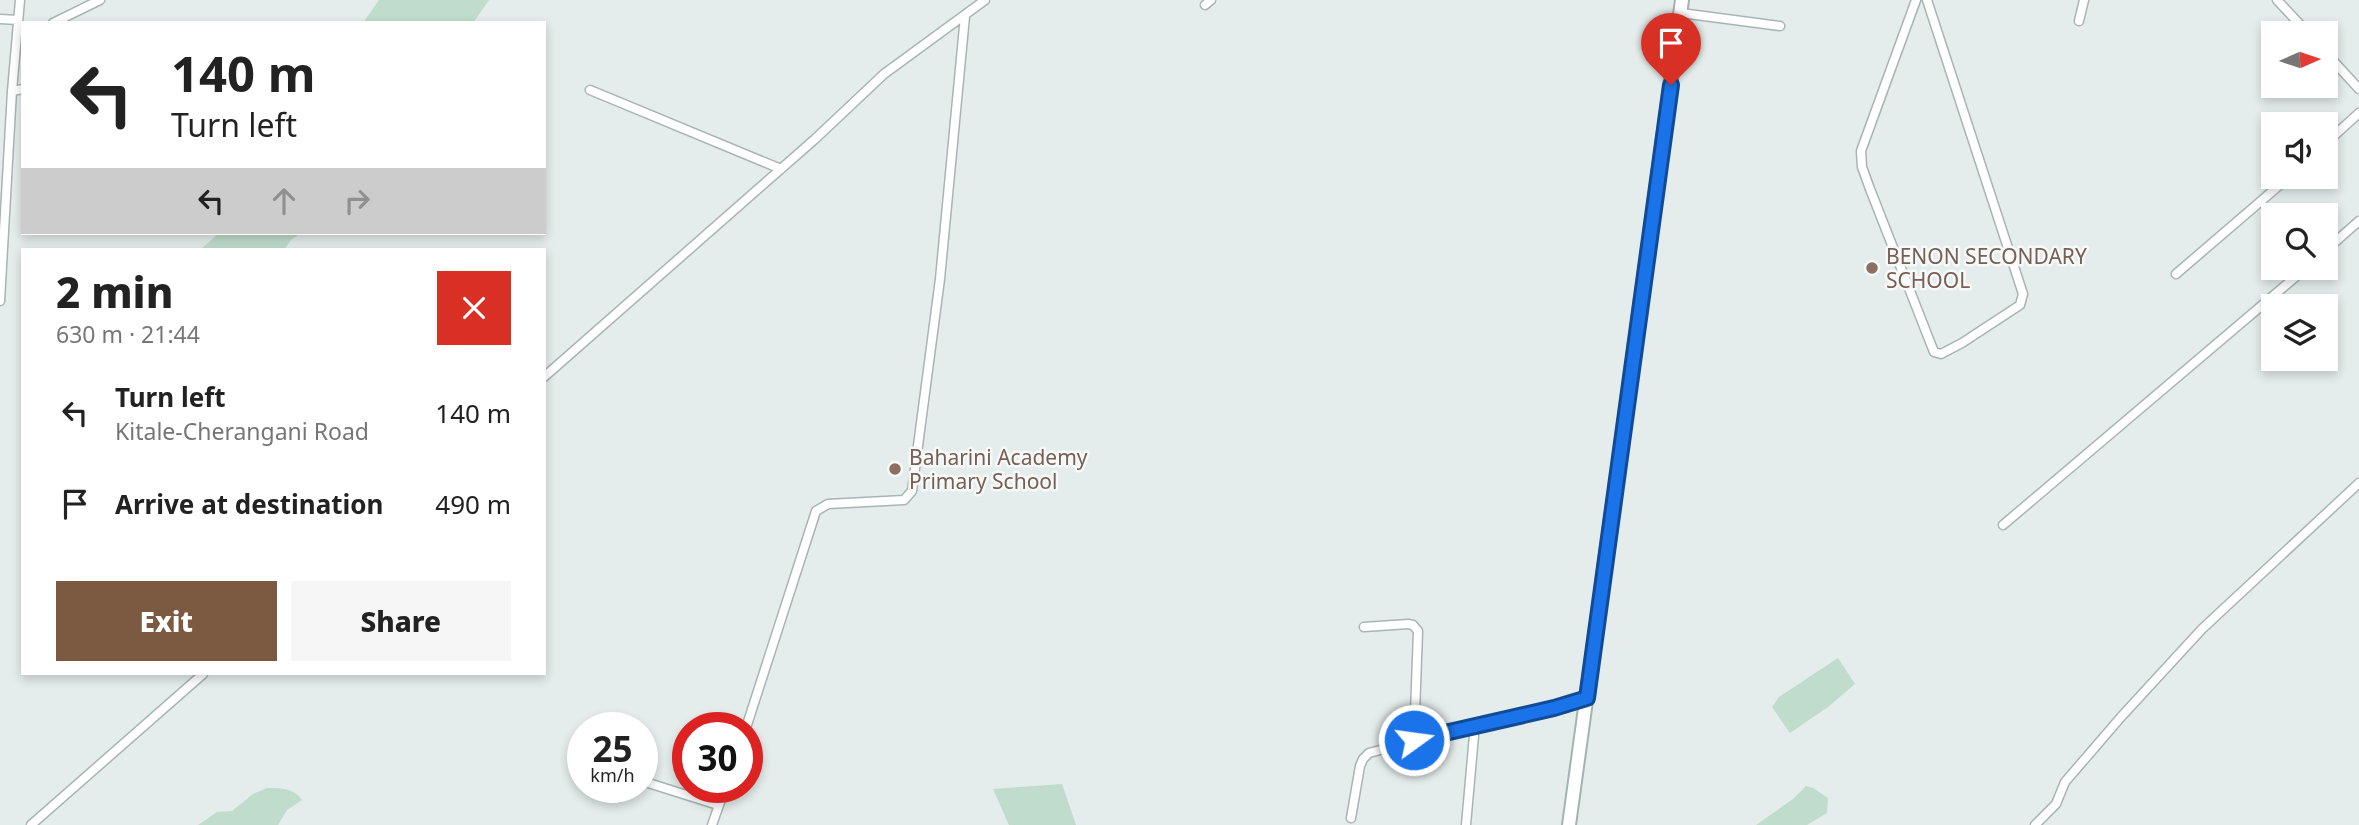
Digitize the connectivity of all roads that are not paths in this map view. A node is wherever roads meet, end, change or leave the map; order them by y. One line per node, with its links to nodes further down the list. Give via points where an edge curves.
1 (20, 0): 11 (street)
2 (100, 0): 12 (street)
3 (985, 0): 9 (street)
4 (1916, 0): 5 (street, via 1860,159 1938,354 2020,305 2023,294)
5 (1927, 0)
6 (2084, 0): 14 (street)
7 (2277, 0): 13 (street)
8 (1681, 6): 15 (street); 37 (main road)
9 (965, 16): 24 (street, via 884,74); 38 (street, via 940,279 912,491 904,500 828,504 816,510)
10 (0, 19): 11 (street)
11 (18, 20): 16 (street)
12 (57, 21)
13 (2297, 21)
14 (2079, 22)
15 (1780, 26)
16 (20, 39): 20 (street)
17 (2338, 66): 19 (street)
18 (21, 89): 20 (street)
19 (2359, 89)
20 (12, 90): 28 (street)
21 (590, 90): 24 (street)
22 (2359, 113): 23 (street)
23 (2338, 132)
24 (782, 169): 32 (street)
25 (2275, 189): 29 (street)
26 (2359, 221): 27 (street)
27 (2338, 239)
28 (1, 252): 31 (street)
29 (2176, 274)
30 (2292, 280): 34 (street)
31 (0, 301)
32 (546, 375)
33 (2359, 483): 48 (street, via 2202,629 2065,782 2056,804)
34 (2003, 525)
35 (1364, 627): 40 (street, via 1408,624 1418,631)
36 (202, 675): 44 (street)
37 (1587, 698): 39 (street); 47 (main road)
38 (751, 712)
39 (1475, 724): 40 (street); 46 (street)
40 (1414, 740): 43 (street, via 1366,755)
41 (658, 786): 42 (street)
42 (718, 805): 45 (street)
43 (1351, 818)
44 (31, 825)
45 (712, 825)
46 (1466, 825)
47 (1569, 825)
48 (2035, 825)

